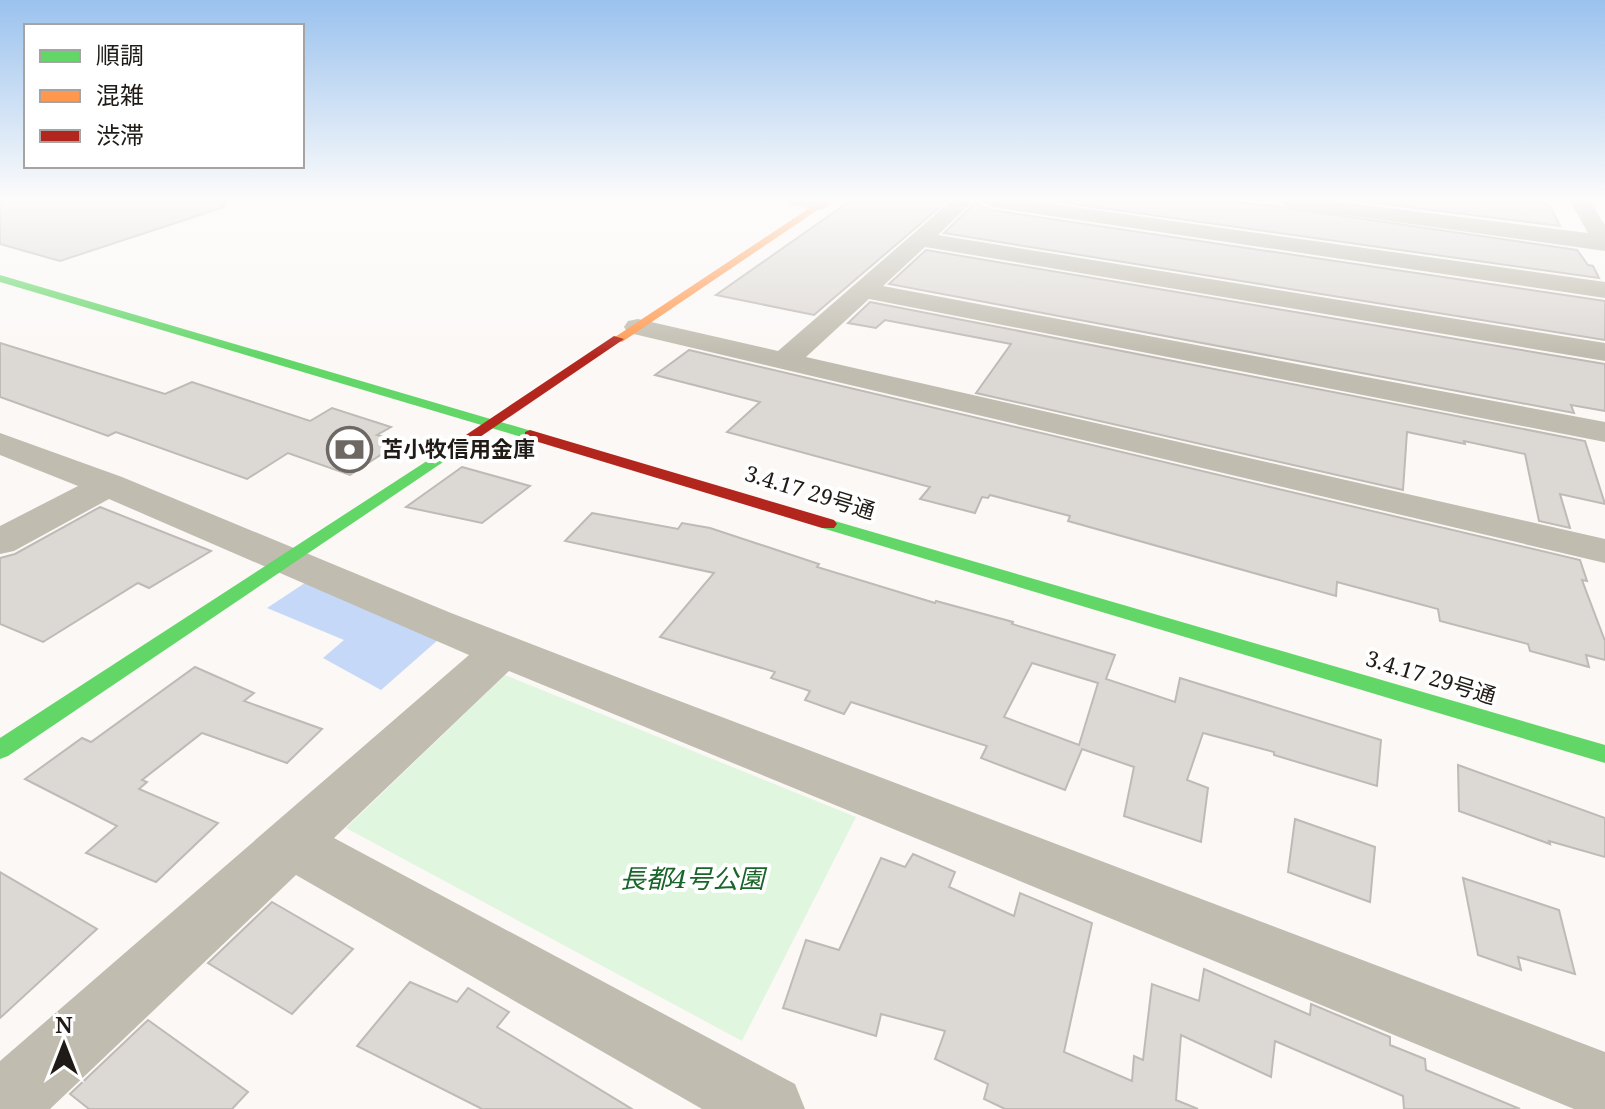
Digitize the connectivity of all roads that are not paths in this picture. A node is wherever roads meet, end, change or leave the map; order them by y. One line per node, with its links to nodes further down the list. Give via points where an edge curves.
1 (749, 253): 8 (street)
2 (905, 253): 6 (street)
3 (1003, 253): 9 (street)
4 (1348, 253): 7 (street)
5 (3, 281): 11 (street, 3.4.17 29号通)
6 (863, 290): 10 (street); 12 (street)
7 (1605, 290)
8 (638, 327): 10 (street); 11 (street)
9 (1605, 352)
10 (784, 361): 16 (street)
11 (491, 423): 17 (street); 20 (street, 3.4.17 29号通)
12 (1605, 432)
13 (0, 443): 14 (street)
14 (109, 485): 15 (street); 17 (street)
15 (0, 542)
16 (1605, 551)
17 (282, 561): 18 (street); 19 (street)
18 (502, 651): 21 (street); 22 (street)
19 (0, 750)
20 (1605, 754)
21 (291, 843): 23 (street); 24 (street)
22 (1605, 1087)
23 (0, 1108)
24 (770, 1109)

